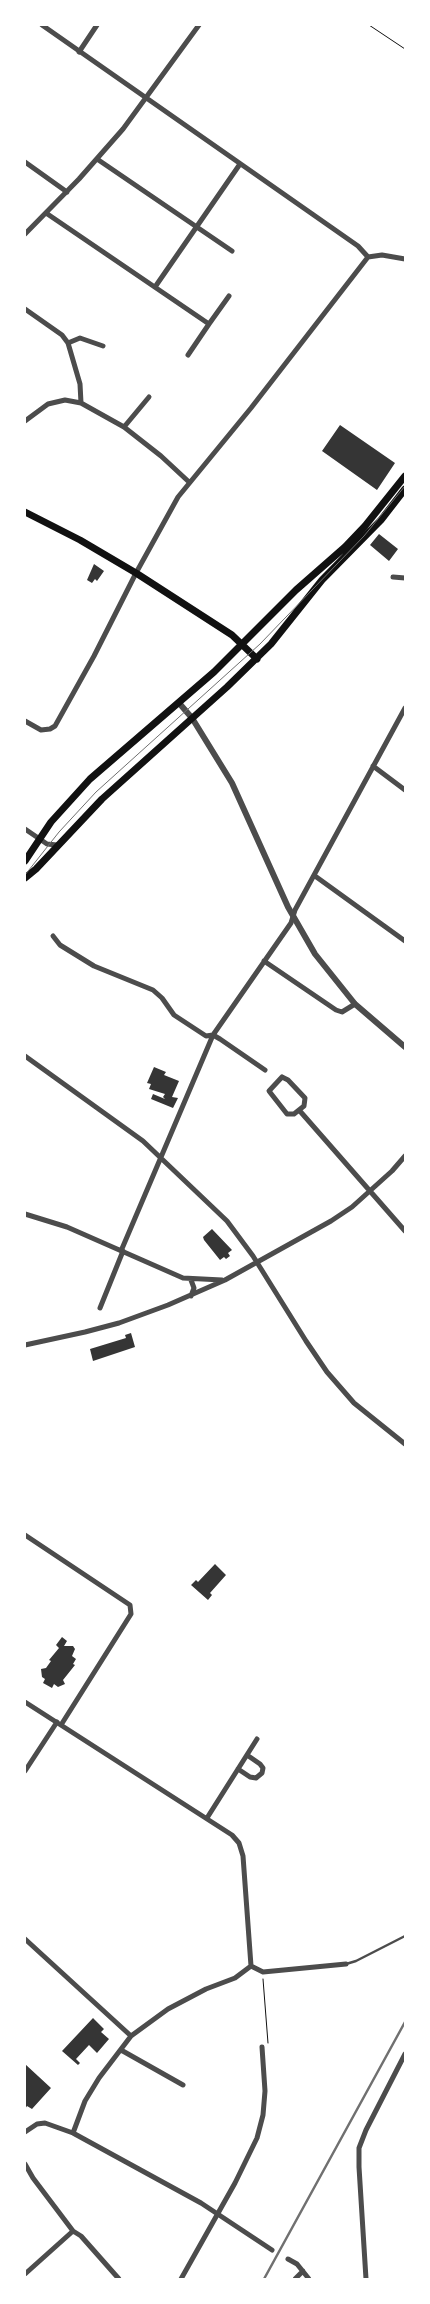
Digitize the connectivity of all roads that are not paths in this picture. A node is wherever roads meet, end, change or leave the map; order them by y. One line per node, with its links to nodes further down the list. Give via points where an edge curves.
1 (42, 25): 4 (street)
2 (97, 25): 4 (street)
3 (199, 25): 5 (street)
4 (79, 52): 5 (street)
5 (146, 98): 6 (street); 8 (street)
6 (97, 158): 9 (street); 11 (street)
7 (25, 162): 9 (street)
8 (240, 164): 11 (street); 14 (street, via 358,246)
9 (66, 192): 10 (street)
10 (46, 213): 12 (street); 16 (street)
11 (198, 228): 13 (street); 16 (street)
12 (25, 234)
13 (232, 251)
14 (368, 257): 15 (street, via 382,254); 28 (street)
15 (405, 258)
16 (155, 288): 19 (street)
17 (229, 296): 19 (street)
18 (25, 309): 20 (street, via 62,335)
19 (209, 324): 22 (street)
20 (68, 343): 21 (street, via 80,338); 24 (street, via 80,384)
21 (103, 346)
22 (188, 355)
23 (149, 396): 26 (street)
24 (80, 403): 25 (street, via 64,400 48,404); 26 (street)
25 (25, 421)
26 (124, 427): 28 (street)
27 (405, 476): 34 (main road, via 362,529)
28 (190, 482): 31 (street, via 169,512)
29 (405, 489): 35 (main road)
30 (25, 512): 31 (main road)
31 (136, 573): 34 (main road); 39 (street, via 55,726 41,730)
32 (393, 578): 33 (street)
33 (405, 578)
34 (243, 644): 35 (main road); 36 (main road)
35 (256, 659): 38 (main road)
36 (179, 703): 38 (street); 43 (main road, via 90,779)
37 (405, 708): 40 (street)
38 (192, 718): 44 (main road); 48 (street, via 232,783)
39 (25, 721)
40 (372, 766): 41 (street); 46 (street)
41 (405, 790)
42 (25, 829): 43 (street)
43 (39, 839): 44 (street); 45 (main road)
44 (57, 845): 47 (main road)
45 (25, 861)
46 (315, 876): 48 (street, via 295,910); 50 (street)
47 (25, 878)
48 (294, 918): 51 (street); 52 (street, via 315,954)
49 (53, 936): 53 (street, via 60,946 94,966 153,990 174,1015 206,1036)
50 (405, 941)
51 (264, 961): 52 (street, via 336,1010 342,1012); 53 (street)
52 (355, 1004): 54 (street)
53 (213, 1035): 56 (street); 59 (street)
54 (405, 1047)
55 (25, 1056): 59 (street, via 132,1132)
56 (264, 1070)
57 (299, 1110): 57 (street, via 287,1114 269,1091 274,1081 282,1077 288,1080 304,1098 306,1102); 60 (street)
58 (405, 1156): 60 (street)
59 (162, 1158): 63 (street); 64 (street, via 227,1221)
60 (370, 1192): 62 (street); 64 (street, via 331,1221)
61 (25, 1214): 63 (street, via 67,1227)
62 (405, 1231)
63 (122, 1251): 65 (street); 68 (street)
64 (258, 1263): 66 (street); 70 (street, via 327,1372 354,1403)
65 (191, 1280): 66 (street); 67 (street, via 194,1288)
66 (225, 1280): 67 (street)
67 (191, 1296): 69 (street, via 119,1322)
68 (100, 1308)
69 (25, 1345)
70 (405, 1444)
71 (25, 1535): 73 (street, via 130,1604 131,1614)
72 (25, 1702): 73 (street)
73 (59, 1724): 77 (street); 78 (street)
74 (257, 1739): 75 (street)
75 (247, 1755): 76 (street); 76 (street, via 260,1764 262,1773 256,1778)
76 (238, 1769): 78 (street)
77 (25, 1771)
78 (207, 1818): 82 (street, via 232,1835 241,1850)
79 (405, 1936): 81 (lane)
80 (25, 1939): 83 (street)
81 (346, 1964): 82 (street, via 262,1972)
82 (251, 1966): 83 (street, via 235,1978 206,1989 168,2010)
83 (131, 2036): 85 (street)
84 (262, 2047): 91 (street, via 265,2092 261,2125)
85 (121, 2050): 87 (street); 89 (street, via 86,2100)
86 (405, 2054): 101 (street, via 359,2148)
87 (183, 2085)
88 (25, 2132): 89 (street, via 45,2123)
89 (73, 2133): 91 (street)
90 (25, 2164): 92 (street)
91 (218, 2213): 93 (street); 98 (street)
92 (73, 2231): 96 (street); 97 (street)
93 (272, 2250)
94 (288, 2259): 95 (street)
95 (303, 2271): 99 (street); 100 (street)
96 (25, 2274)
97 (118, 2279)
98 (181, 2279)
99 (296, 2279)
100 (309, 2279)
101 (366, 2279)

